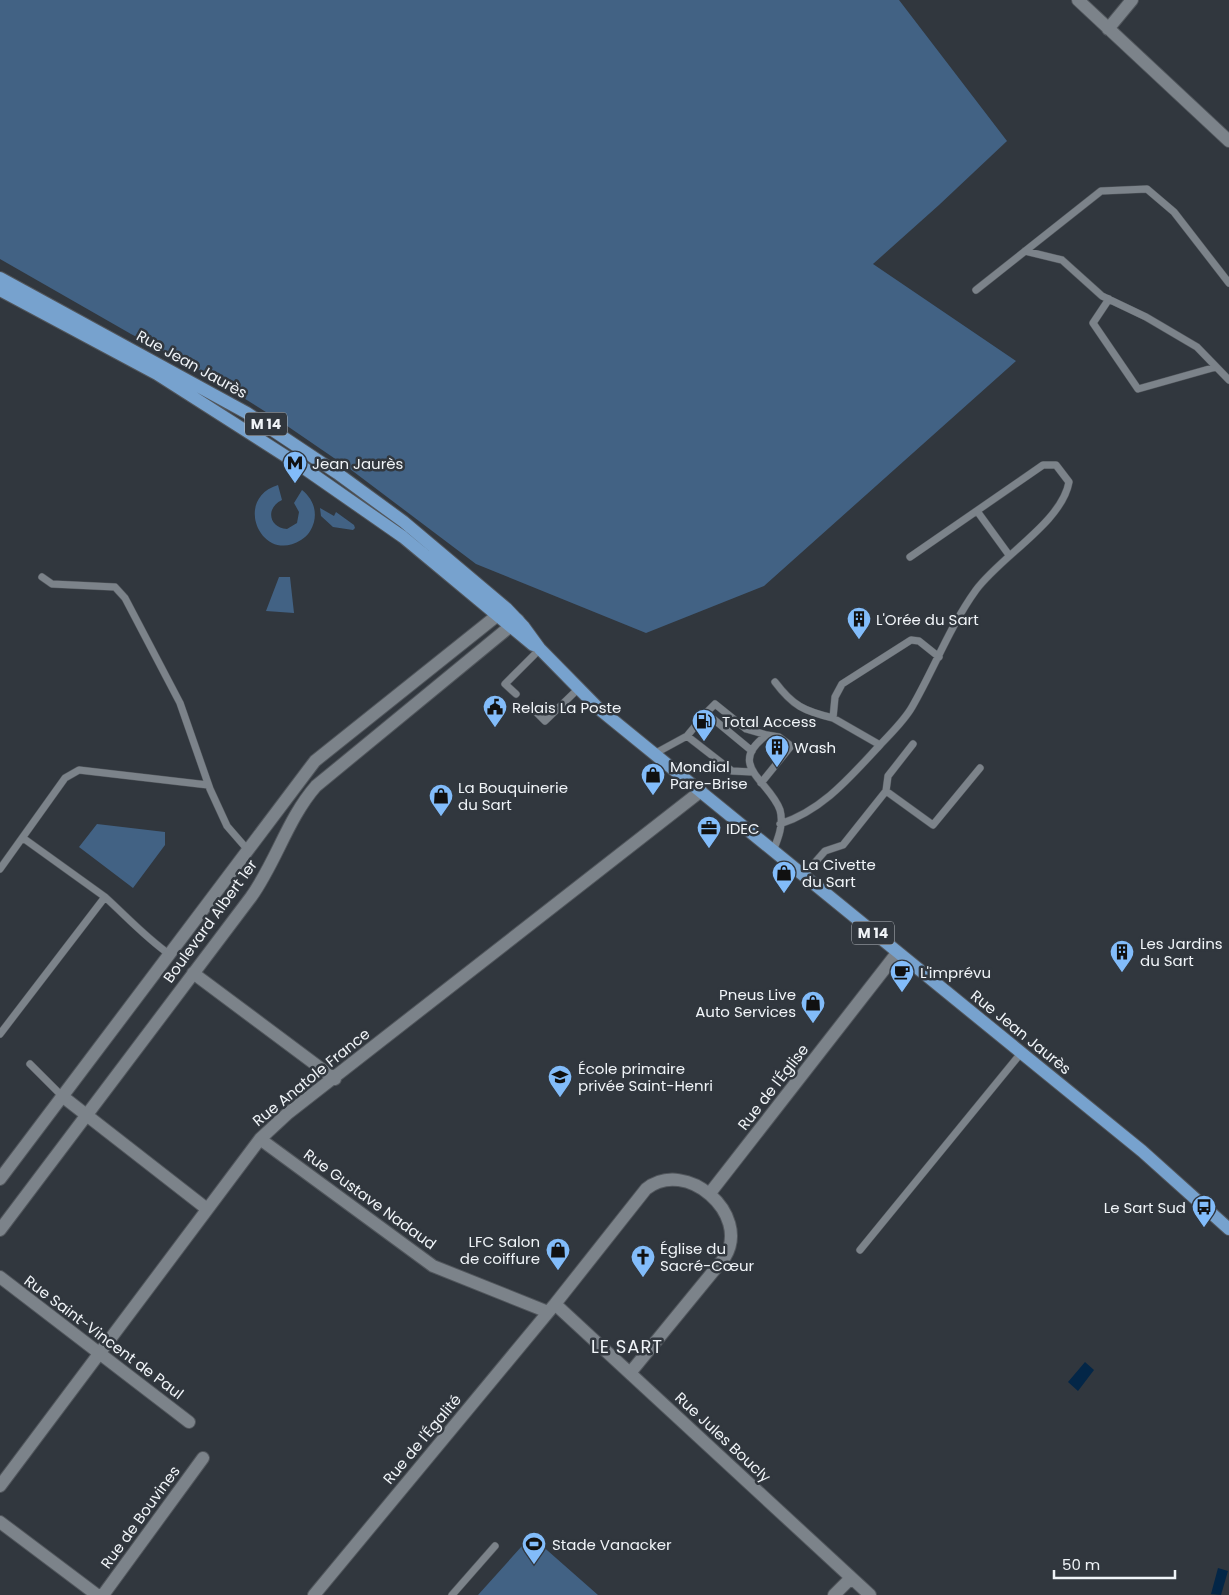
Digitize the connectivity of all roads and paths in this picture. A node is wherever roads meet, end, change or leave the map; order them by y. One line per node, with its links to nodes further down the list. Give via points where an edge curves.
1 (1078, 0): 3 (street)
2 (1132, 0): 3 (street)
3 (1108, 29): 4 (street)
4 (1229, 141)
5 (1025, 251): 7 (lane, via 1101,192 1147,189 1174,212); 9 (lane); 10 (lane, via 1062,260)
6 (0, 278): 17 (main road, Rue Jean Jaurès / M 14, via 201,386 274,430 404,522)
7 (1229, 283)
8 (0, 290): 17 (main road, Rue Jean Jaurès / M 14, via 157,374 301,466)
9 (976, 290)
10 (1109, 299): 11 (lane, via 1197,347); 11 (lane, via 1093,323 1138,389)
11 (1216, 367): 12 (lane)
12 (1229, 380)
13 (977, 511): 14 (lane); 14 (lane, via 1043,465 1056,465 1064,474 1069,482 1060,506); 15 (lane)
14 (1009, 555): 20 (lane, via 976,590)
15 (910, 557)
16 (42, 577): 36 (lane, via 52,584 115,587 125,598 180,703)
17 (502, 612): 18 (main road, Rue Jean Jaurès / M 14); 41 (street, Boulevard Albert 1er, via 321,755)
18 (514, 624): 19 (main road, Rue Jean Jaurès / M 14); 48 (street, Boulevard Albert 1er, via 316,786 302,805 262,882)
19 (540, 649): 22 (main road, Rue Jean Jaurès / M 14); 23 (lane, via 505,684)
20 (939, 656): 26 (lane, via 919,641 911,640 842,684 835,697); 30 (lane, via 911,709)
21 (775, 682): 26 (lane, via 799,707)
22 (578, 689): 24 (lane, via 545,721); 32 (main road, Rue Jean Jaurès / M 14)
23 (516, 694)
24 (534, 710)
25 (706, 713): 27 (lane, via 715,704 746,729); 28 (lane); 31 (lane)
26 (833, 718): 30 (lane)
27 (767, 735): 31 (lane, via 756,742); 35 (lane, via 780,738 791,746)
28 (687, 736): 32 (lane); 34 (lane, via 732,771)
29 (913, 744): 38 (lane, via 888,776)
30 (880, 745): 39 (lane, via 842,787 797,818)
31 (752, 750): 34 (lane, via 749,755)
32 (654, 754): 37 (main road, Rue Jean Jaurès / M 14)
33 (980, 768): 38 (lane, via 933,825)
34 (752, 772): 35 (lane)
35 (761, 783): 39 (lane, via 776,800)
36 (208, 785): 40 (lane, via 79,770 65,778); 41 (lane, via 227,826)
37 (701, 791): 42 (main road, Rue Jean Jaurès / M 14); 52 (street, Rue Anatole France)
38 (886, 791): 44 (lane, via 843,845 825,851)
39 (780, 824): 42 (lane, via 780,836)
40 (23, 838): 43 (lane); 45 (lane)
41 (247, 849): 47 (street, Boulevard Albert 1er)
42 (772, 852): 44 (main road, Rue Jean Jaurès / M 14)
43 (0, 869)
44 (803, 876): 46 (main road, Rue Jean Jaurès / M 14)
45 (105, 897): 47 (lane, via 145,937); 49 (lane)
46 (898, 953): 50 (main road, Rue Jean Jaurès / M 14); 57 (street, Rue de l'Église)
47 (169, 954): 53 (street, Boulevard Albert 1er)
48 (193, 974): 52 (street); 54 (street, Boulevard Albert 1er)
49 (0, 1034)
50 (1021, 1053): 59 (main road, Rue Jean Jaurès / M 14, via 1142,1151); 61 (lane)
51 (30, 1064): 53 (lane)
52 (335, 1079): 55 (street, Rue Anatole France, via 287,1114)
53 (62, 1096): 54 (street); 56 (street, Boulevard Albert 1er)
54 (87, 1114): 58 (street); 60 (street, Boulevard Albert 1er)
55 (260, 1139): 58 (street, Rue Anatole France); 63 (street, Rue Gustave Nadaud, via 433,1266)
56 (0, 1179)
57 (710, 1193): 63 (street, Rue de l'Égalité, via 695,1185 674,1181 661,1181 650,1186); 65 (street, via 729,1226 731,1243 728,1253)
58 (207, 1209): 64 (street, Rue Anatole France)
59 (1229, 1229)
60 (0, 1230)
61 (860, 1250)
62 (0, 1277): 64 (street, Rue Saint-Vincent de Paul)
63 (551, 1308): 65 (street, Rue Jules Boucly); 74 (street, Rue de l'Égalité)
64 (99, 1354): 66 (street, Rue Saint-Vincent de Paul); 68 (street, Rue Anatole France)
65 (630, 1373): 71 (street, Rue Jules Boucly)
66 (189, 1422)
67 (202, 1458): 73 (street, Rue de Bouvines)
68 (0, 1486)
69 (0, 1522): 72 (street)
70 (495, 1546): 75 (lane)
71 (851, 1578): 76 (street); 77 (street, Rue Jules Boucly)
72 (97, 1595)
73 (103, 1595)
74 (314, 1595)
75 (452, 1595)
76 (834, 1595)
77 (870, 1595)

